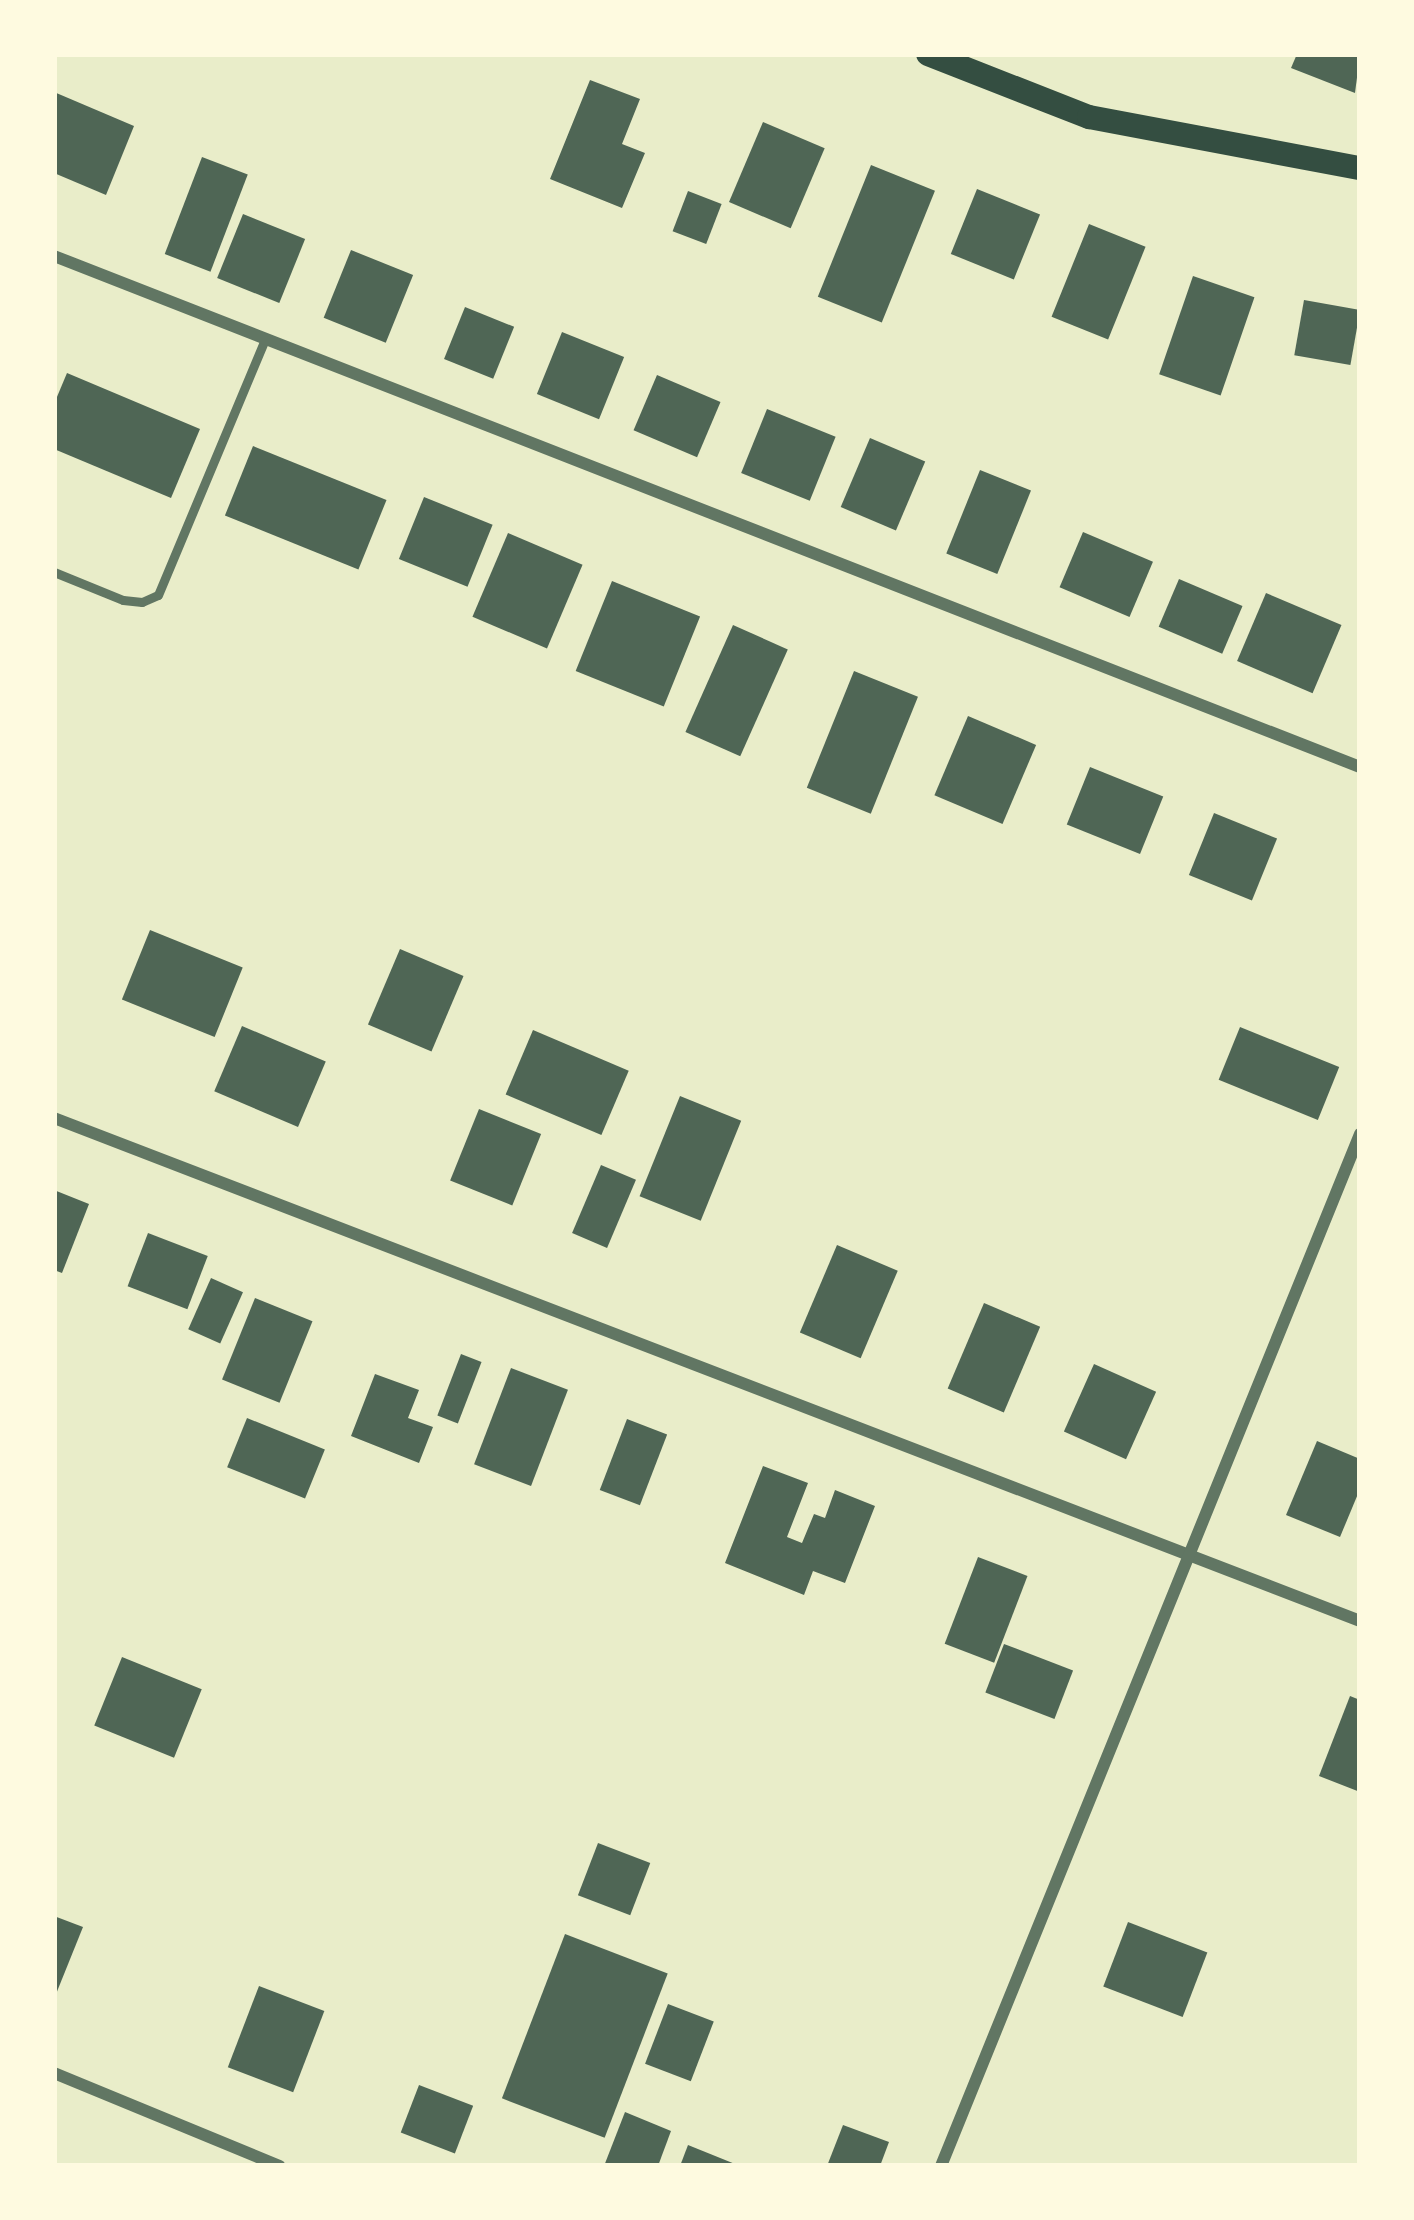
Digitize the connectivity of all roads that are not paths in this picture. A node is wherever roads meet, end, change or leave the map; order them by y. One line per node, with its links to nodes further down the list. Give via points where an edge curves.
1 (928, 54): 2 (main road, via 1089,116)
2 (1360, 168)
3 (54, 256): 4 (street)
4 (265, 339): 5 (lane, via 158,595 122,600); 6 (street)
5 (54, 572)
6 (1360, 767)
7 (54, 1118): 9 (street)
8 (1360, 1134): 9 (street)
9 (1188, 1556): 10 (street); 13 (street)
10 (1360, 1621)
11 (54, 2073): 12 (street)
12 (280, 2166)
13 (941, 2166)

